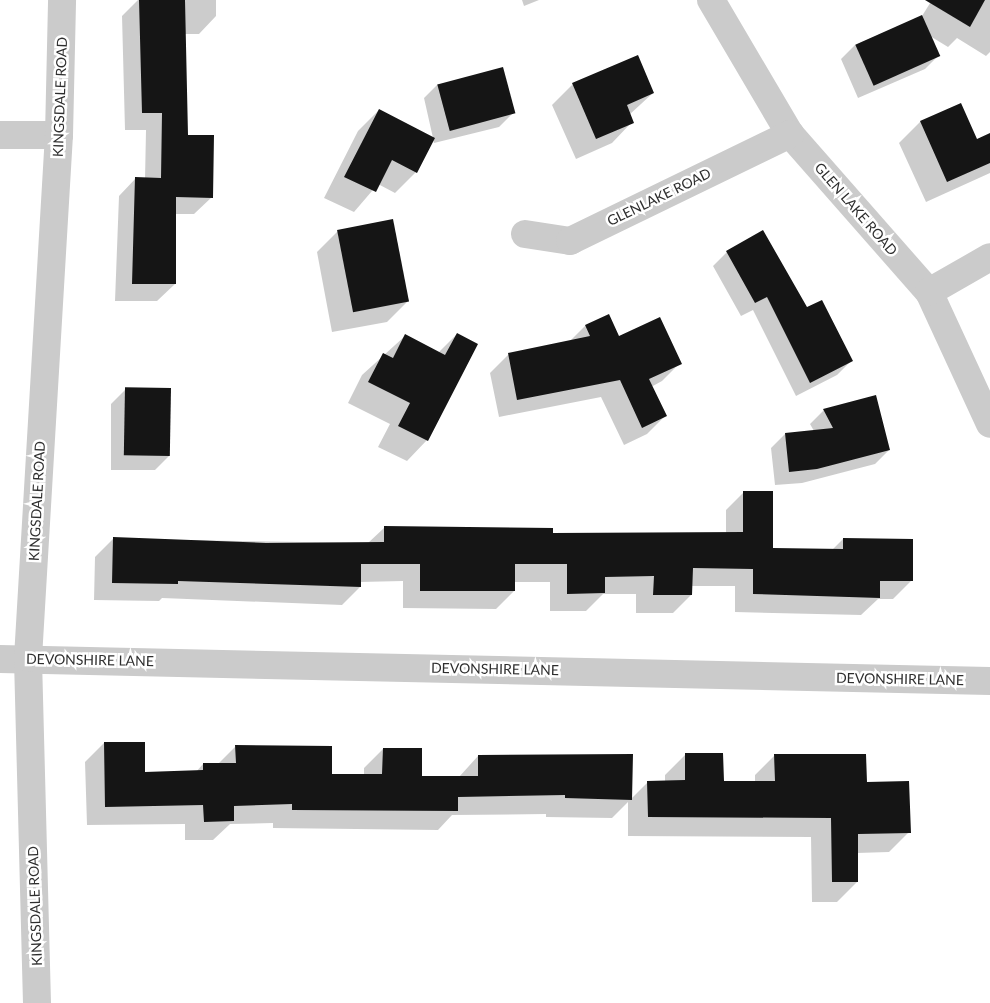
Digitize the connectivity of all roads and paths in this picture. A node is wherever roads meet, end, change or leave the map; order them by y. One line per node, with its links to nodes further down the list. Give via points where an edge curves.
1 (62, 0): 5 (street, KINGSDALE ROAD)
2 (711, 0): 3 (street, GLEN LAKE ROAD)
3 (790, 134): 6 (street, GLENLAKE ROAD, via 570,241); 8 (street, GLEN LAKE ROAD)
4 (0, 135): 5 (street)
5 (59, 135): 10 (street, KINGSDALE ROAD)
6 (525, 234)
7 (990, 257): 8 (street)
8 (929, 292): 9 (street, GLEN LAKE ROAD)
9 (990, 424)
10 (28, 658): 11 (street, DEVONSHIRE LANE); 12 (street, DEVONSHIRE LANE); 13 (street, KINGSDALE ROAD)
11 (0, 659)
12 (990, 681)
13 (38, 1003)

